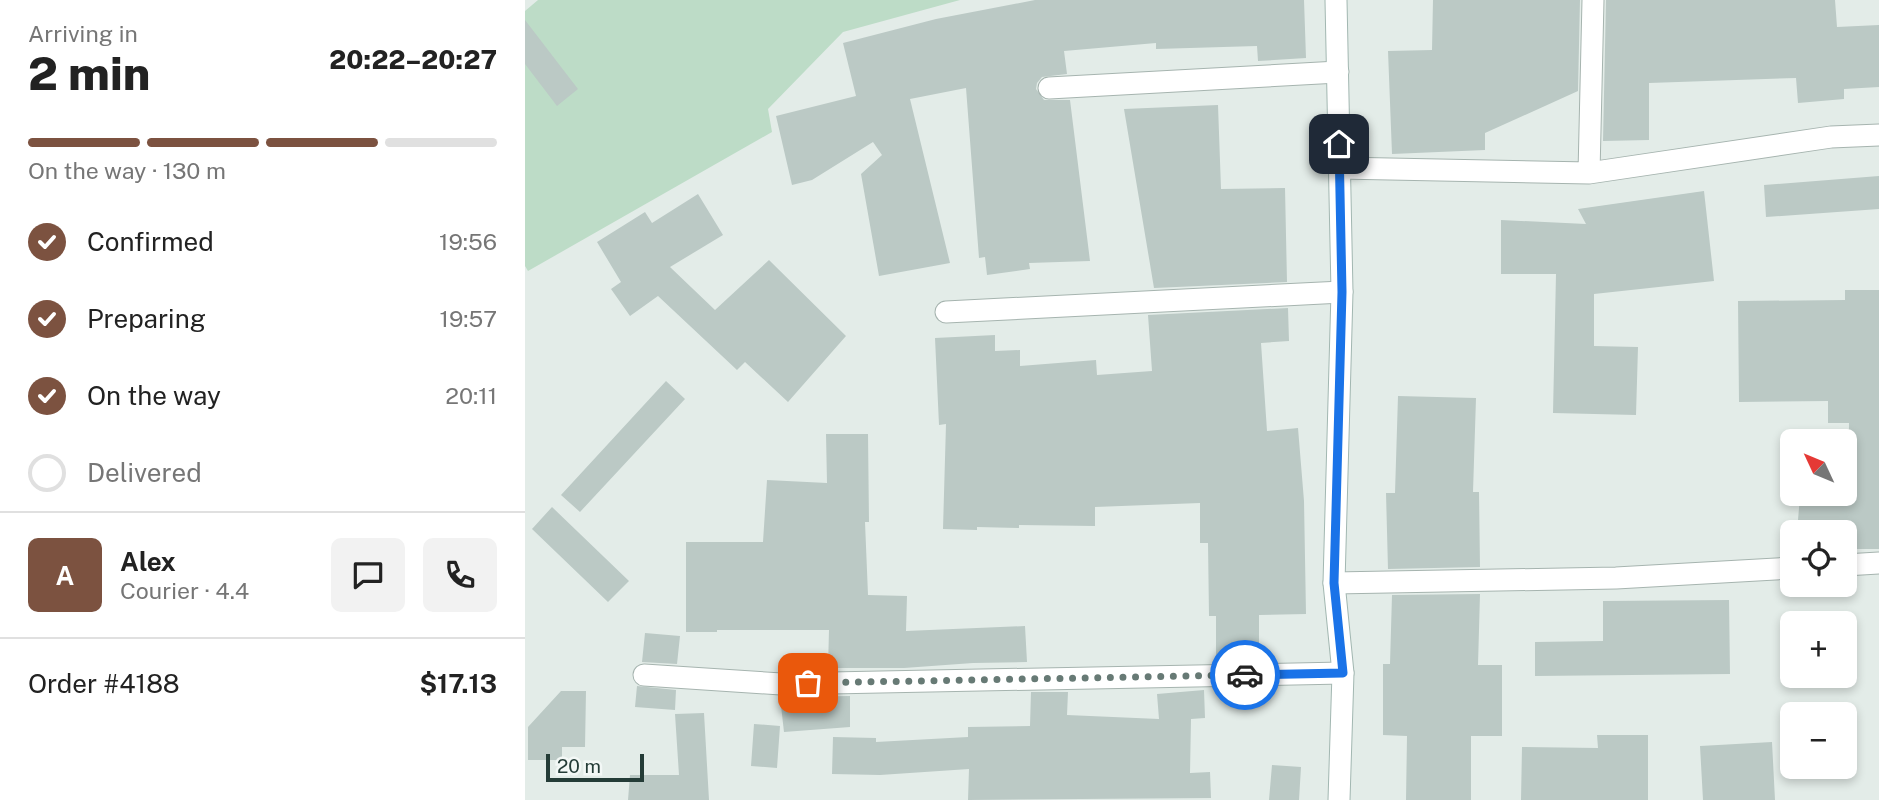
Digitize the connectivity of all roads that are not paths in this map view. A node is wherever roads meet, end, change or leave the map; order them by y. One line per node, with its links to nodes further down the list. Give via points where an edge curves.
1 (1336, 0): 3 (street)
2 (1593, 0): 7 (street)
3 (1338, 72): 4 (street); 6 (street)
4 (1049, 88)
5 (1879, 135): 7 (street, via 1831,136)
6 (1340, 168): 7 (street); 8 (street)
7 (1589, 173)
8 (1342, 292): 9 (street); 13 (street)
9 (946, 312)
10 (1879, 563): 11 (street)
11 (1857, 564)
12 (1780, 569): 13 (street, via 1616,578)
13 (1334, 583): 14 (street)
14 (1343, 673): 15 (street, via 782,684); 16 (street)
15 (644, 675)
16 (1339, 800)

